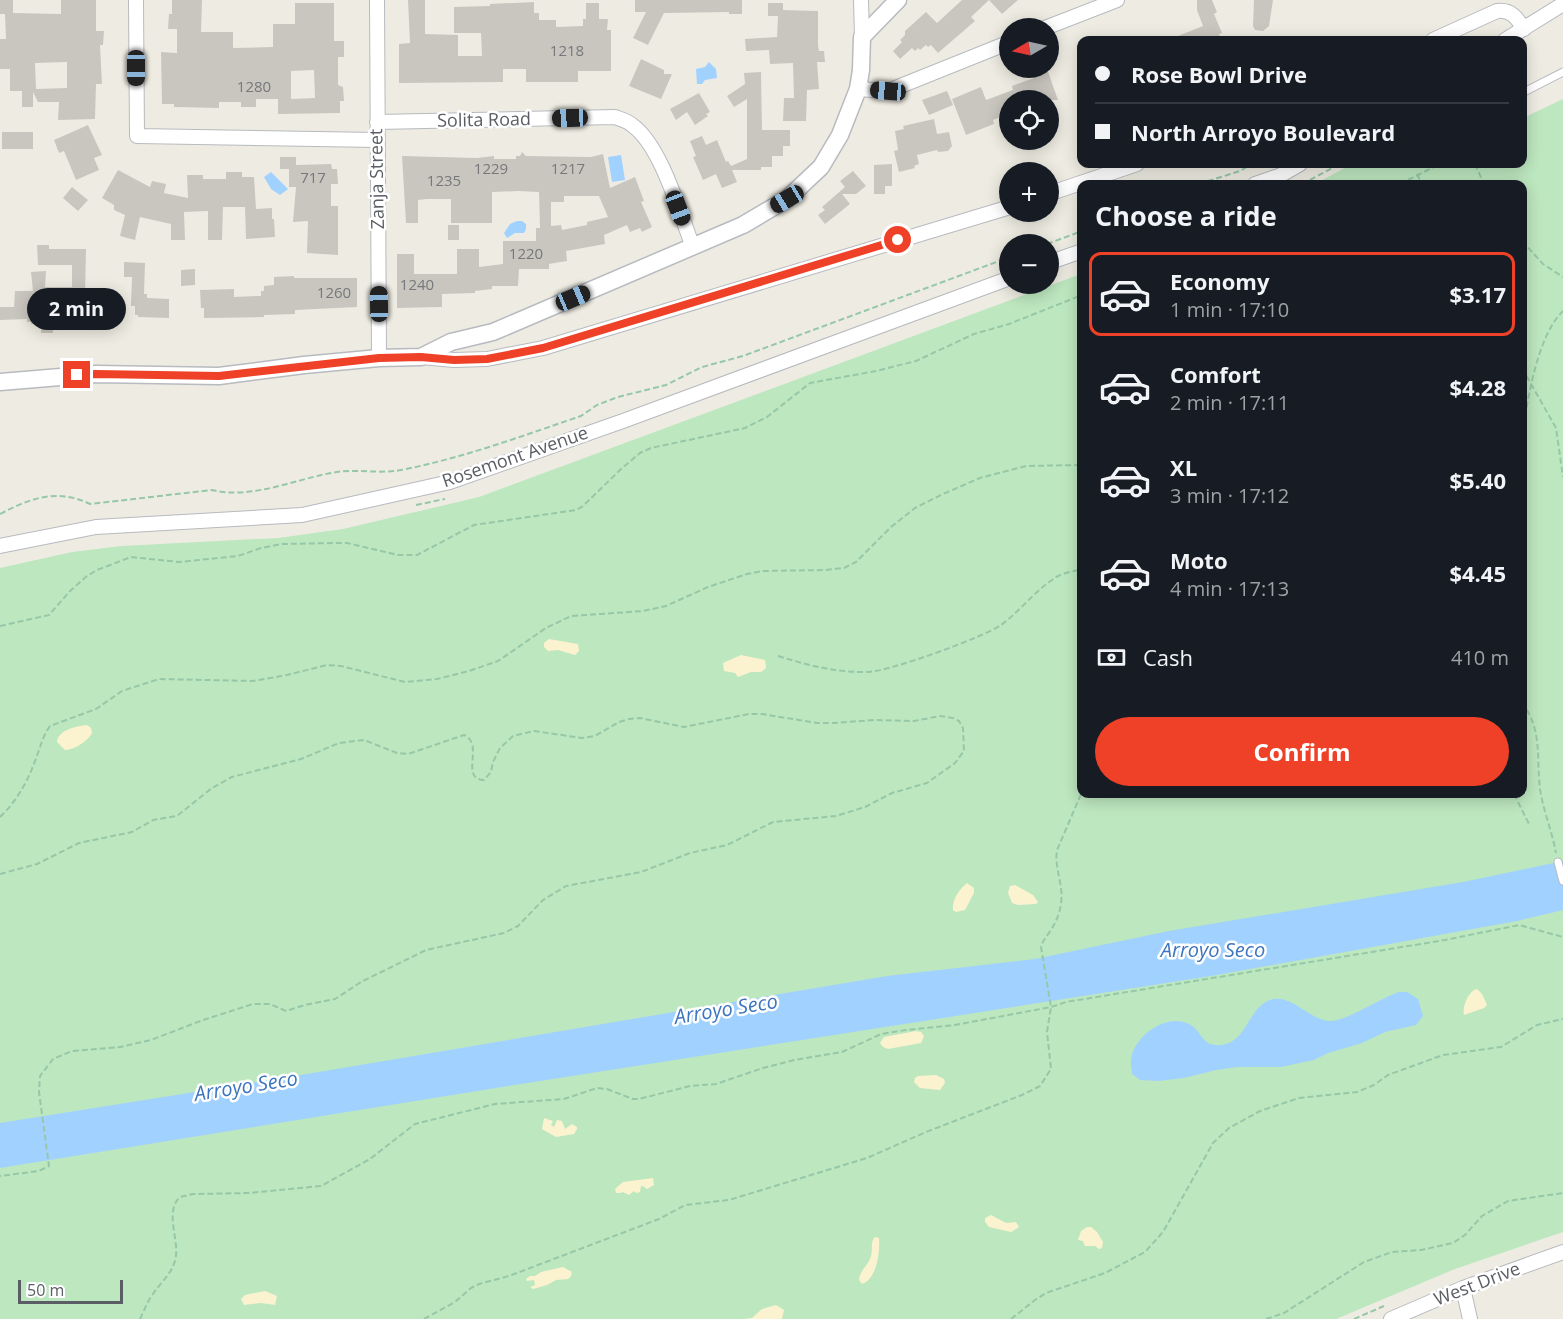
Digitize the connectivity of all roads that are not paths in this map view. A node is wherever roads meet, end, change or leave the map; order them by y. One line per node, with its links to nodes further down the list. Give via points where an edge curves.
1 (136, 0): 17 (street, via 137,136)
2 (376, 0): 16 (street, Zanja Street)
3 (861, 0): 11 (street)
4 (898, 0): 11 (street)
5 (1117, 0): 7 (street)
6 (1563, 4): 8 (street)
7 (1059, 23)
8 (1524, 29): 9 (street, via 1517,17 1497,11); 10 (street)
9 (1442, 36)
10 (1512, 36)
11 (862, 37): 14 (street)
12 (999, 46): 14 (street, via 888,91)
13 (1563, 72): 15 (lane)
14 (858, 89): 25 (street, via 840,135 820,167 804,183 787,199 743,225)
15 (1527, 90)
16 (377, 122): 17 (street, Zanja Street); 25 (street, Solita Road, via 615,117 632,124 646,140 663,169)
17 (377, 140): 30 (street, Zanja Street)
18 (1125, 168): 20 (street)
19 (1292, 168): 21 (street)
20 (1090, 180)
21 (1265, 180)
22 (1077, 184): 23 (street)
23 (1059, 190)
24 (999, 210): 29 (street, via 543,348 487,359)
25 (693, 247): 29 (street, via 494,332 451,342)
26 (1077, 252): 27 (street)
27 (1059, 259)
28 (999, 282): 32 (street, Rosemont Avenue, via 450,482 302,515 96,527)
29 (421, 357): 30 (street)
30 (379, 358): 31 (street, via 219,376 96,374)
31 (0, 382)
32 (0, 546)
33 (1558, 862): 34 (lane)
34 (1563, 881)
35 (1563, 1252): 36 (street, West Drive)
36 (1463, 1288): 37 (street, West Drive); 38 (street)
37 (1391, 1319)
38 (1470, 1319)

